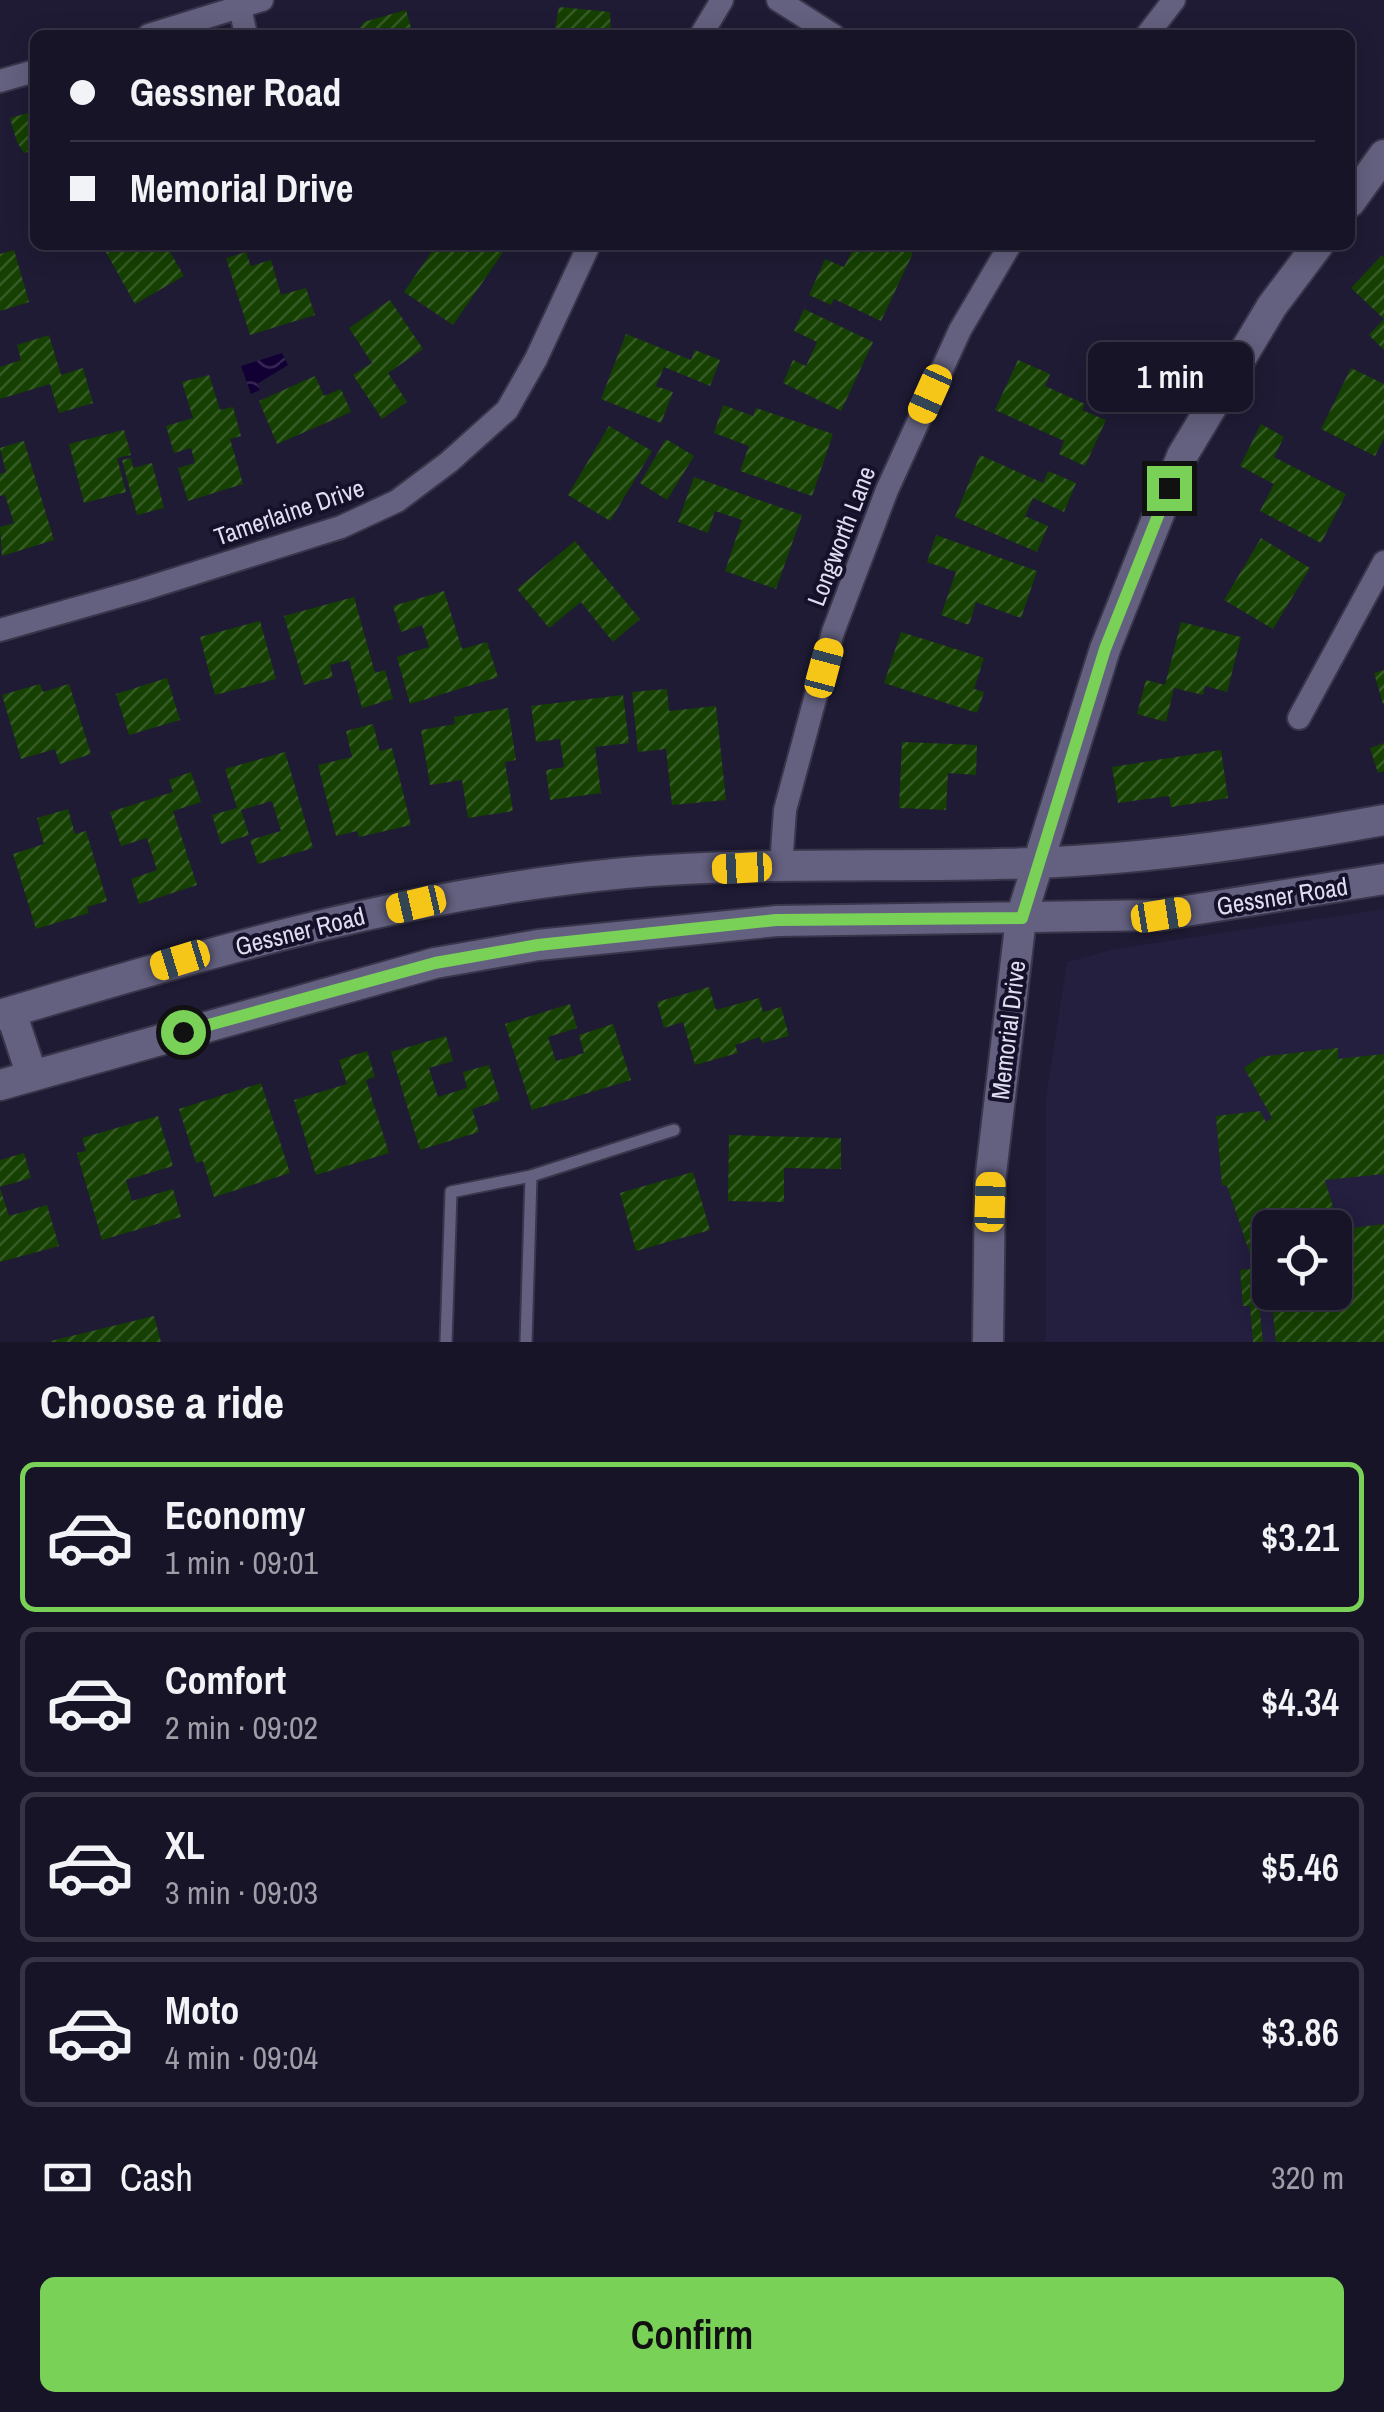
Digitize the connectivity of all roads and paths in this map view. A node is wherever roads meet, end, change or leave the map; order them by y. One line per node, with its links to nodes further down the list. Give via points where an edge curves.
1 (722, 0): 7 (street)
2 (778, 0): 8 (street)
3 (1174, 0): 9 (street)
4 (251, 3): 5 (street); 6 (street)
5 (169, 30)
6 (247, 30)
7 (705, 30)
8 (826, 30)
9 (1151, 30)
10 (30, 72): 11 (street)
11 (0, 82)
12 (1381, 167): 13 (main road)
13 (1355, 196)
14 (587, 250): 18 (street, Tamerlaine Drive, via 507,410 396,502 304,539)
15 (1007, 250): 22 (street, Longworth Lane, via 960,330 886,490 840,614 785,810)
16 (1314, 250): 21 (main road, Memorial Drive, via 1272,306 1182,456 1105,649)
17 (1384, 562): 19 (street)
18 (0, 630)
19 (1300, 718)
20 (1384, 820): 21 (main road, Gessner Road, via 1285,838)
21 (1036, 863): 22 (main road, Gessner Road); 24 (main road, Memorial Drive)
22 (781, 866): 25 (main road, Gessner Road, via 626,873 416,904 180,960)
23 (1384, 879): 24 (main road, Gessner Road, via 1161,915)
24 (1022, 918): 26 (main road, Gessner Road, via 776,920 538,945 435,963); 32 (main road, Memorial Drive, via 990,1182)
25 (6, 1014): 26 (main road)
26 (32, 1076): 27 (main road, Gessner Road)
27 (0, 1085)
28 (674, 1130): 29 (lane)
29 (531, 1176): 30 (lane, via 451,1192); 31 (lane)
30 (446, 1342)
31 (526, 1342)
32 (988, 1342)

